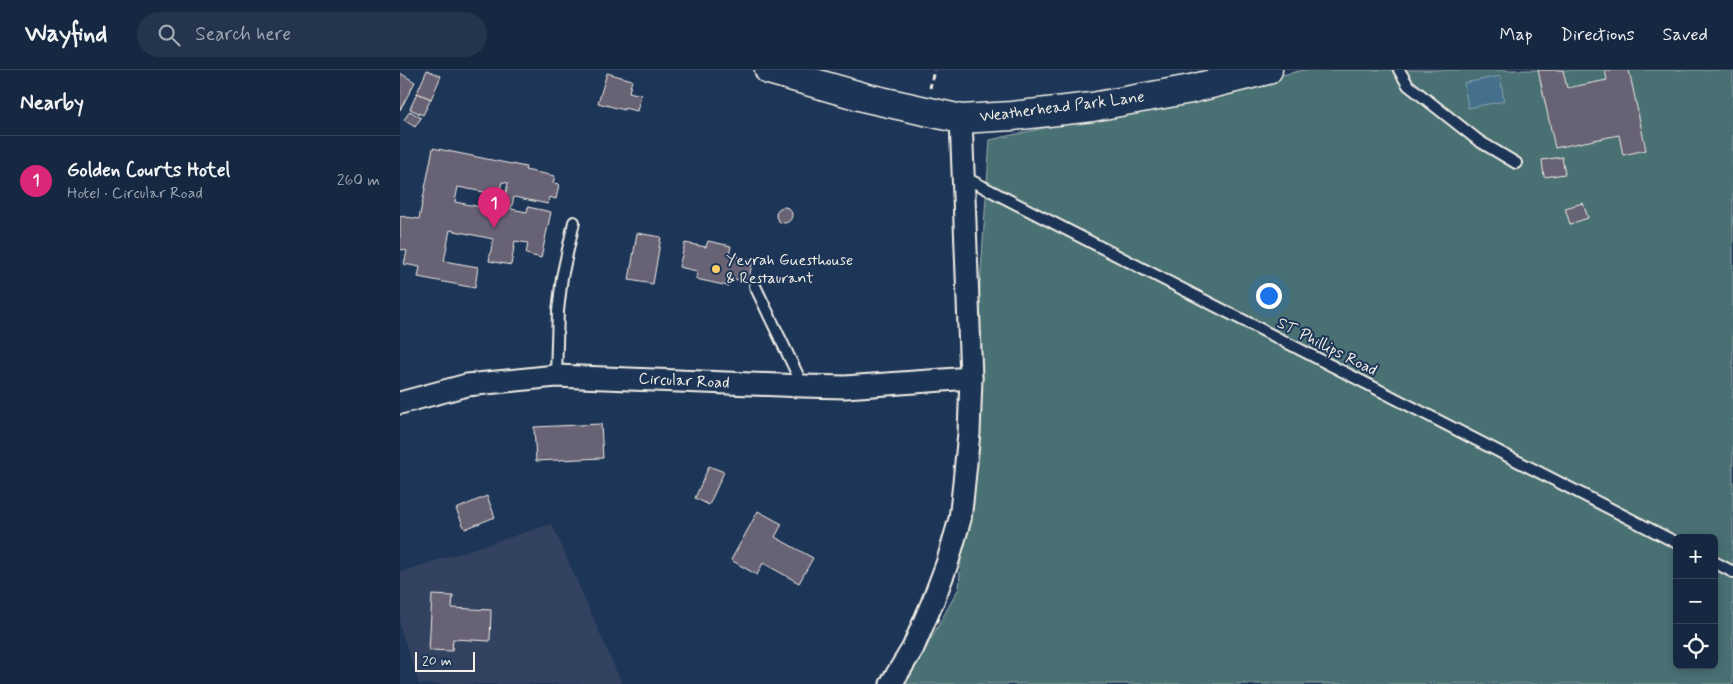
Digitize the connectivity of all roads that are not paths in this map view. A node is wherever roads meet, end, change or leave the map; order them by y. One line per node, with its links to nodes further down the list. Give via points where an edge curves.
1 (769, 70): 4 (main road, Weatherhead Park Lane, via 867,98)
2 (1268, 70): 4 (main road, Weatherhead Park Lane, via 1192,89 1092,107)
3 (1399, 70): 5 (lane, via 1408,86 1479,141)
4 (961, 119): 6 (street)
5 (1516, 163)
6 (964, 177): 10 (street); 13 (lane, ST Phillips Road)
7 (574, 222): 9 (lane, via 561,285)
8 (756, 286): 11 (lane)
9 (556, 376): 11 (street, Circular Road); 12 (street, Circular Road, via 467,385)
10 (971, 378): 11 (street, Circular Road, via 845,387); 16 (street, via 960,519 933,601 913,648)
11 (803, 386)
12 (400, 403)
13 (1673, 541)
14 (1718, 564): 15 (lane)
15 (1733, 572)
16 (892, 684)

